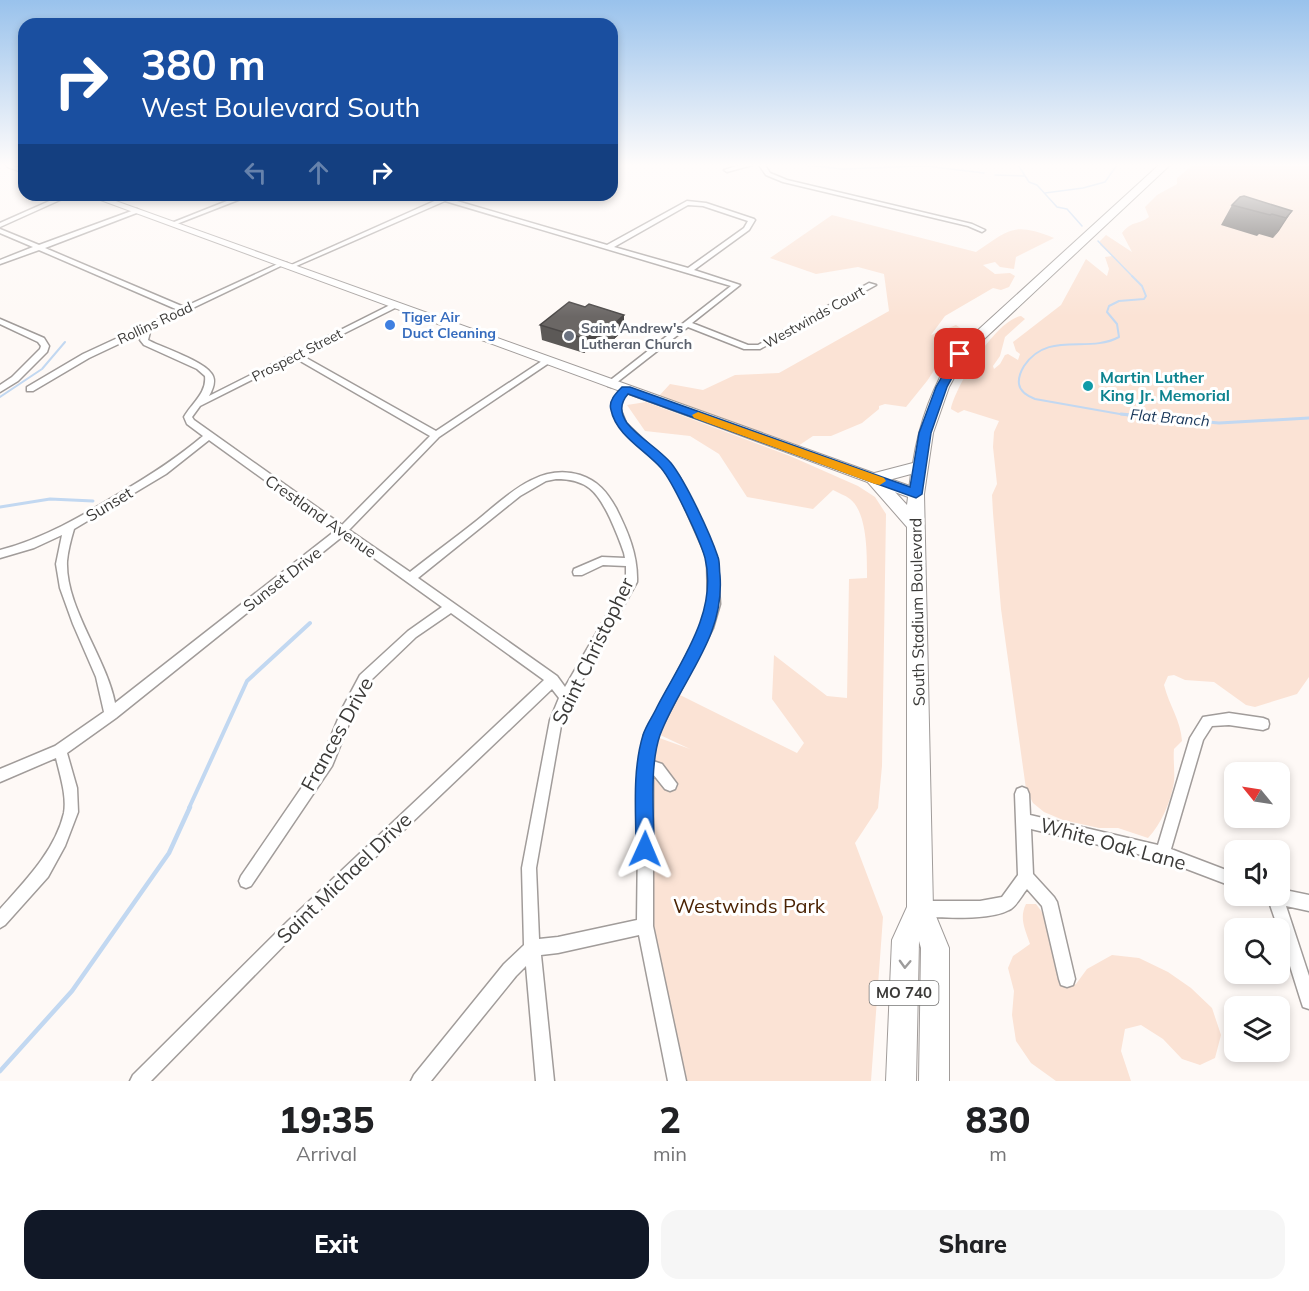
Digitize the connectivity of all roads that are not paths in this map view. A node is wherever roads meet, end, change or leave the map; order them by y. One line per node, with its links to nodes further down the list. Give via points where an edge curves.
1 (22, 215): 12 (street)
2 (125, 215): 16 (street)
3 (149, 215): 11 (main road)
4 (194, 215): 11 (street)
5 (405, 215): 18 (street, Rollins Road)
6 (502, 215): 15 (street)
7 (664, 215): 15 (street)
8 (738, 215): 19 (street, via 752,220 747,229)
9 (930, 215): 13 (street)
10 (1110, 215): 35 (main road, South Stadium Boulevard / MO 740, via 960,354 942,387 925,433)
11 (172, 224): 18 (main road)
12 (0, 225)
13 (982, 230)
14 (0, 231): 16 (street)
15 (609, 246): 19 (street)
16 (37, 248): 17 (street); 22 (street)
17 (0, 262)
18 (288, 265): 21 (main road); 22 (street, Rollins Road)
19 (690, 270): 24 (street, via 736,285)
20 (872, 285): 24 (street, Westwinds Court, via 760,347)
21 (394, 305): 26 (street, Prospect Street); 27 (main road)
22 (183, 309): 25 (street, Rollins Road)
23 (0, 321): 29 (street, via 41,340 45,346 15,379)
24 (687, 324): 28 (street)
25 (148, 326): 30 (street, Rollins Road); 32 (street, Crestland Avenue, via 144,340 147,343 209,375 210,387)
26 (297, 356): 32 (street, Prospect Street); 33 (street)
27 (548, 361): 28 (main road); 33 (street, Sunset Drive)
28 (611, 384): 31 (main road)
29 (0, 389)
30 (30, 389)
31 (626, 390): 36 (main road); 51 (street, via 615,408 622,424 677,480 712,558 714,604 707,628 651,735)
32 (199, 404): 34 (street, Crestland Avenue, via 188,417)
33 (436, 435): 40 (street, Sunset Drive)
34 (208, 436): 39 (street, Sunset, via 183,459); 40 (street, Crestland Avenue)
35 (920, 466): 36 (main road); 37 (main road, South Stadium Boulevard / MO 740)
36 (873, 479): 37 (main road); 38 (main road)
37 (916, 494): 38 (main road, South Stadium Boulevard / MO 740)
38 (916, 525): 63 (main road, South Stadium Boulevard / MO 740)
39 (69, 528): 41 (street, Sunset, via 34,545); 48 (street, via 62,568 76,624 105,680)
40 (342, 531): 44 (street, Crestland Avenue); 48 (street, Sunset Drive)
41 (0, 554)
42 (632, 561): 43 (street, via 602,561); 44 (street, Saint Christopher, via 604,493 578,477 559,474 528,486); 47 (street, Saint Christopher, via 631,582 621,603)
43 (578, 572)
44 (410, 578): 45 (street, Crestland Avenue)
45 (450, 608): 46 (street, Crestland Avenue); 59 (street, Frances Drive, via 412,633 364,679 327,762)
46 (553, 680): 47 (street, Crestland Avenue); 69 (street, Saint Michael Drive, via 293,926)
47 (566, 697): 66 (street, Saint Christopher, via 556,720 530,868)
48 (111, 714): 50 (street, Sunset Drive)
49 (1263, 724): 56 (street, via 1229,719 1208,721 1197,738)
50 (60, 750): 52 (street, Sunset Drive); 64 (street, via 70,788 71,812 43,872)
51 (646, 764): 53 (street, via 657,769); 65 (street)
52 (0, 776)
53 (670, 784)
54 (1022, 794): 55 (street)
55 (1025, 821): 56 (street, White Oak Lane); 58 (street)
56 (1163, 853): 57 (street, White Oak Lane)
57 (1224, 876)
58 (1026, 877): 63 (street, via 1006,904 980,909); 67 (street, via 1049,902)
59 (246, 881)
60 (1290, 899): 61 (street)
61 (1309, 903)
62 (1278, 906): 68 (street)
63 (920, 909): 73 (main road, MO 740, one-way to 73, via 905,940); 74 (main road, South Stadium Boulevard / MO 740, via 935,948)
64 (0, 920)
65 (645, 926): 66 (street); 72 (street)
66 (532, 948): 70 (street); 71 (street, Saint Christopher)
67 (1067, 980)
68 (1309, 1001)
69 (139, 1081)
70 (420, 1081)
71 (545, 1081)
72 (677, 1081)
73 (901, 1081)
74 (934, 1081)

